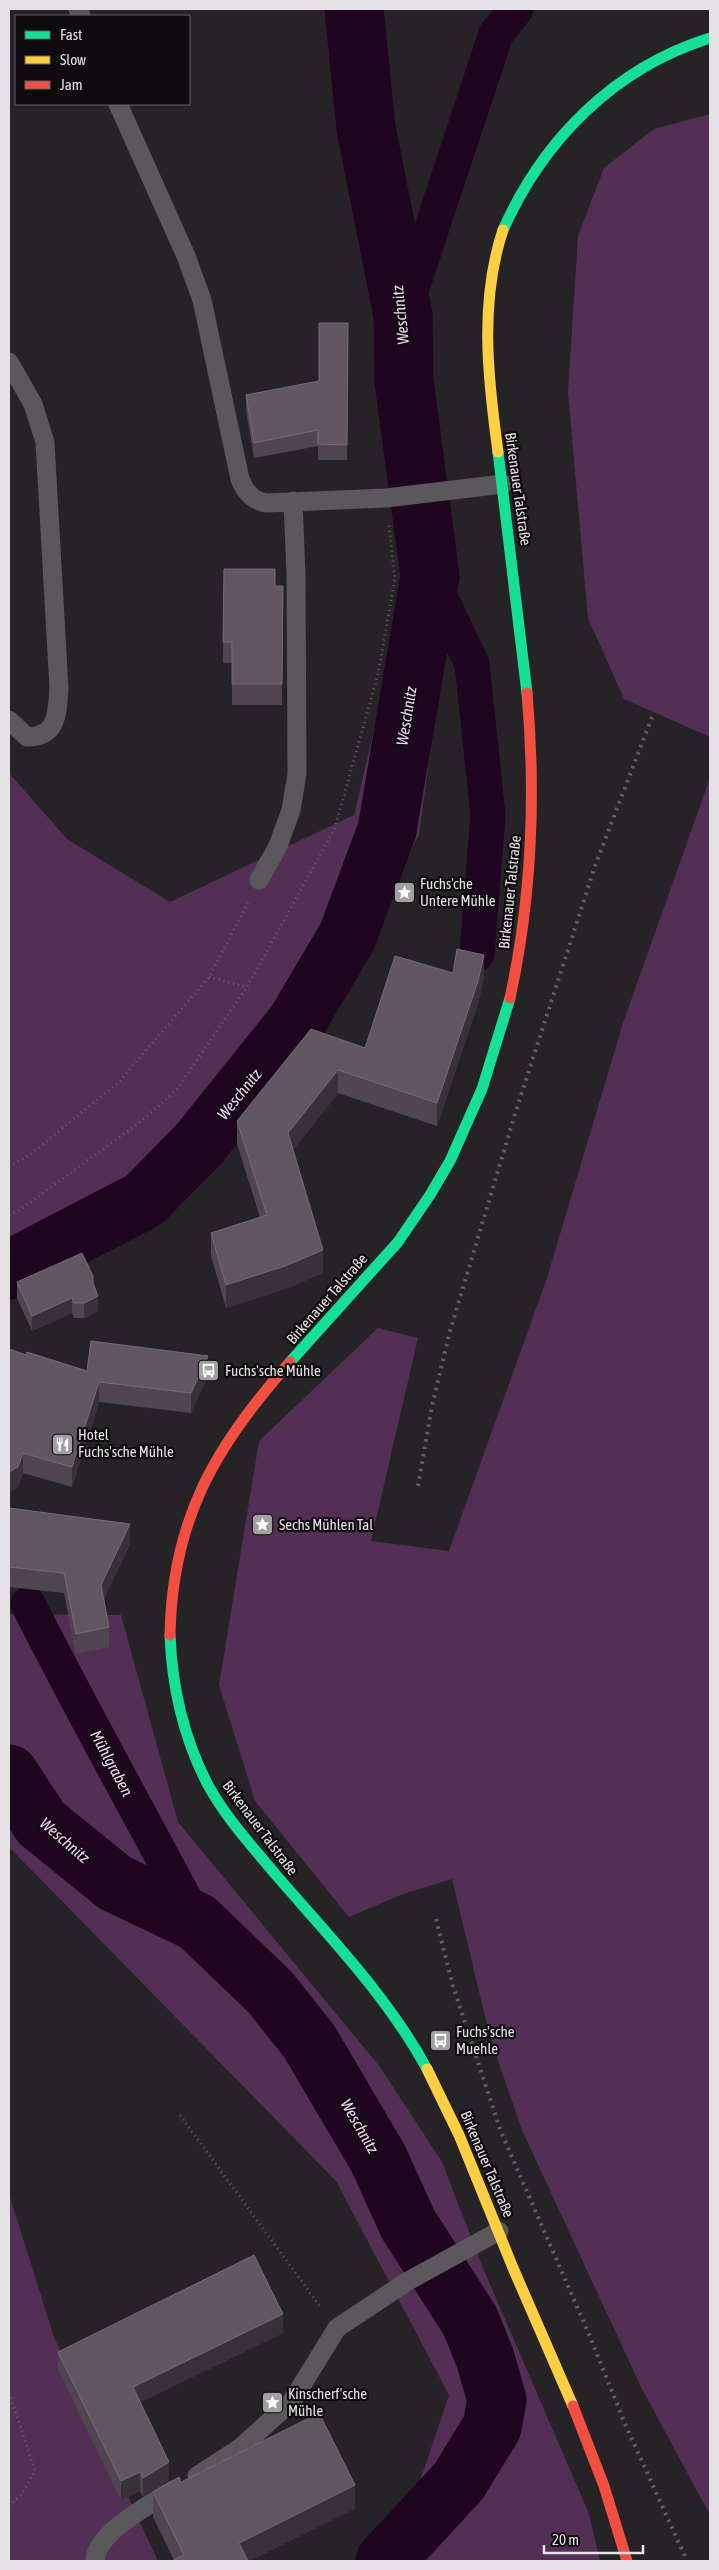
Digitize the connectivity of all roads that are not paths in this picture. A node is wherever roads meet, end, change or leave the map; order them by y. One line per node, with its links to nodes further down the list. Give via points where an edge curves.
1 (710, 38): 4 (main road, Birkenauer Talstraße, via 659,59 611,88 559,136 516,200 499,245 489,296 488,382)
2 (118, 105): 5 (lane, via 186,256 202,300 243,488 258,501)
3 (9, 362): 6 (lane, via 33,404 45,442 59,688 57,713 51,728 40,737 27,737)
4 (503, 484): 5 (lane, via 386,498); 8 (main road, Birkenauer Talstraße, via 521,635 533,791 531,849 521,938 508,1005 490,1066 463,1134 407,1231 267,1389 224,1445 198,1494 180,1544 169,1625 171,1661 180,1708 196,1759 214,1796 243,1836 389,2010 420,2055 452,2120)
5 (293, 501): 7 (lane, via 297,774 291,810 278,846)
6 (9, 720)
7 (259, 880)
8 (499, 2231): 9 (lane, via 408,2281 337,2328 292,2401 240,2448 132,2516 98,2548); 10 (main road, Birkenauer Talstraße, via 597,2467)
9 (94, 2561)
10 (627, 2561)

